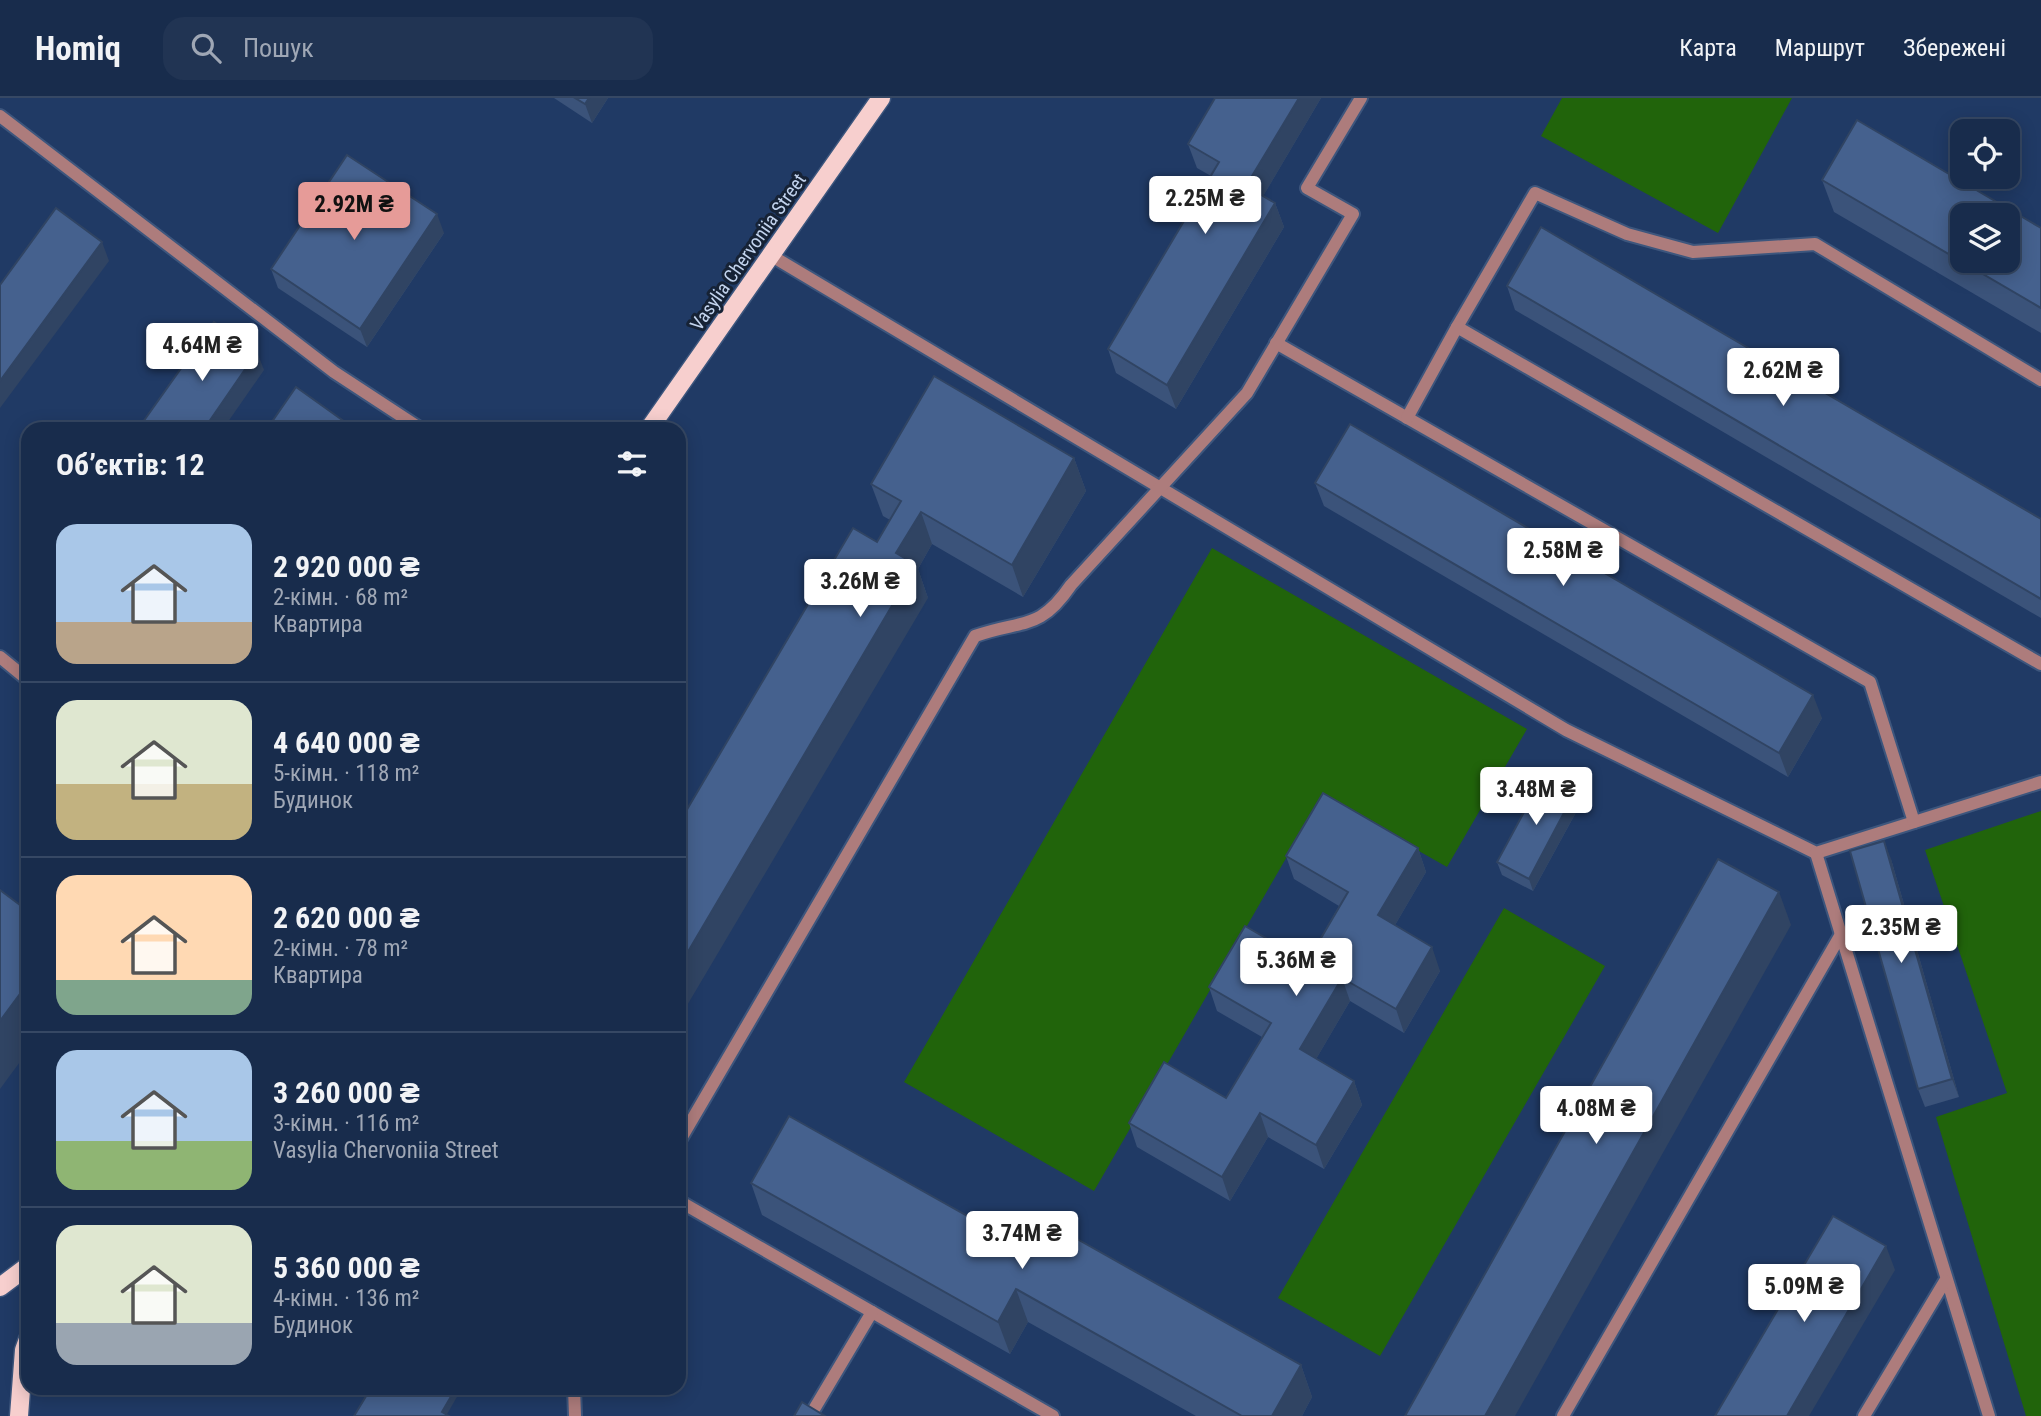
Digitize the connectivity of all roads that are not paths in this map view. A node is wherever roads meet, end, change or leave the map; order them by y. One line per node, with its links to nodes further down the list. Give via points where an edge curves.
1 (881, 98): 4 (main road, Vasylia Chervoniia Street)
2 (1361, 98): 6 (lane, via 1307,188 1353,214)
3 (0, 117): 9 (lane, via 334,372)
4 (772, 256): 10 (main road, Vasylia Chervoniia Street); 11 (lane)
5 (1457, 327): 7 (lane, via 1535,193 1627,234 1693,252 1815,244); 8 (lane); 13 (lane)
6 (1276, 343): 8 (lane); 11 (lane, via 1247,393)
7 (2041, 380)
8 (1407, 418): 16 (lane, via 1870,682)
9 (410, 422)
10 (654, 422)
11 (1160, 489): 17 (lane, via 1566,730); 19 (lane, via 1050,613 1024,625 1005,625 975,636)
12 (0, 657): 14 (lane)
13 (2041, 664)
14 (21, 674)
15 (2041, 782): 16 (lane)
16 (1914, 822): 17 (lane)
17 (1816, 853): 18 (lane)
18 (1840, 936): 22 (lane); 31 (lane)
19 (686, 1130)
20 (686, 1205): 24 (lane)
21 (21, 1271): 23 (main road)
22 (1945, 1281): 32 (lane); 33 (lane)
23 (0, 1287)
24 (872, 1312): 29 (lane); 30 (lane)
25 (21, 1390): 27 (main road)
26 (574, 1395): 28 (lane)
27 (19, 1416)
28 (575, 1416)
29 (810, 1416)
30 (1053, 1416)
31 (1563, 1416)
32 (1864, 1416)
33 (1989, 1416)

